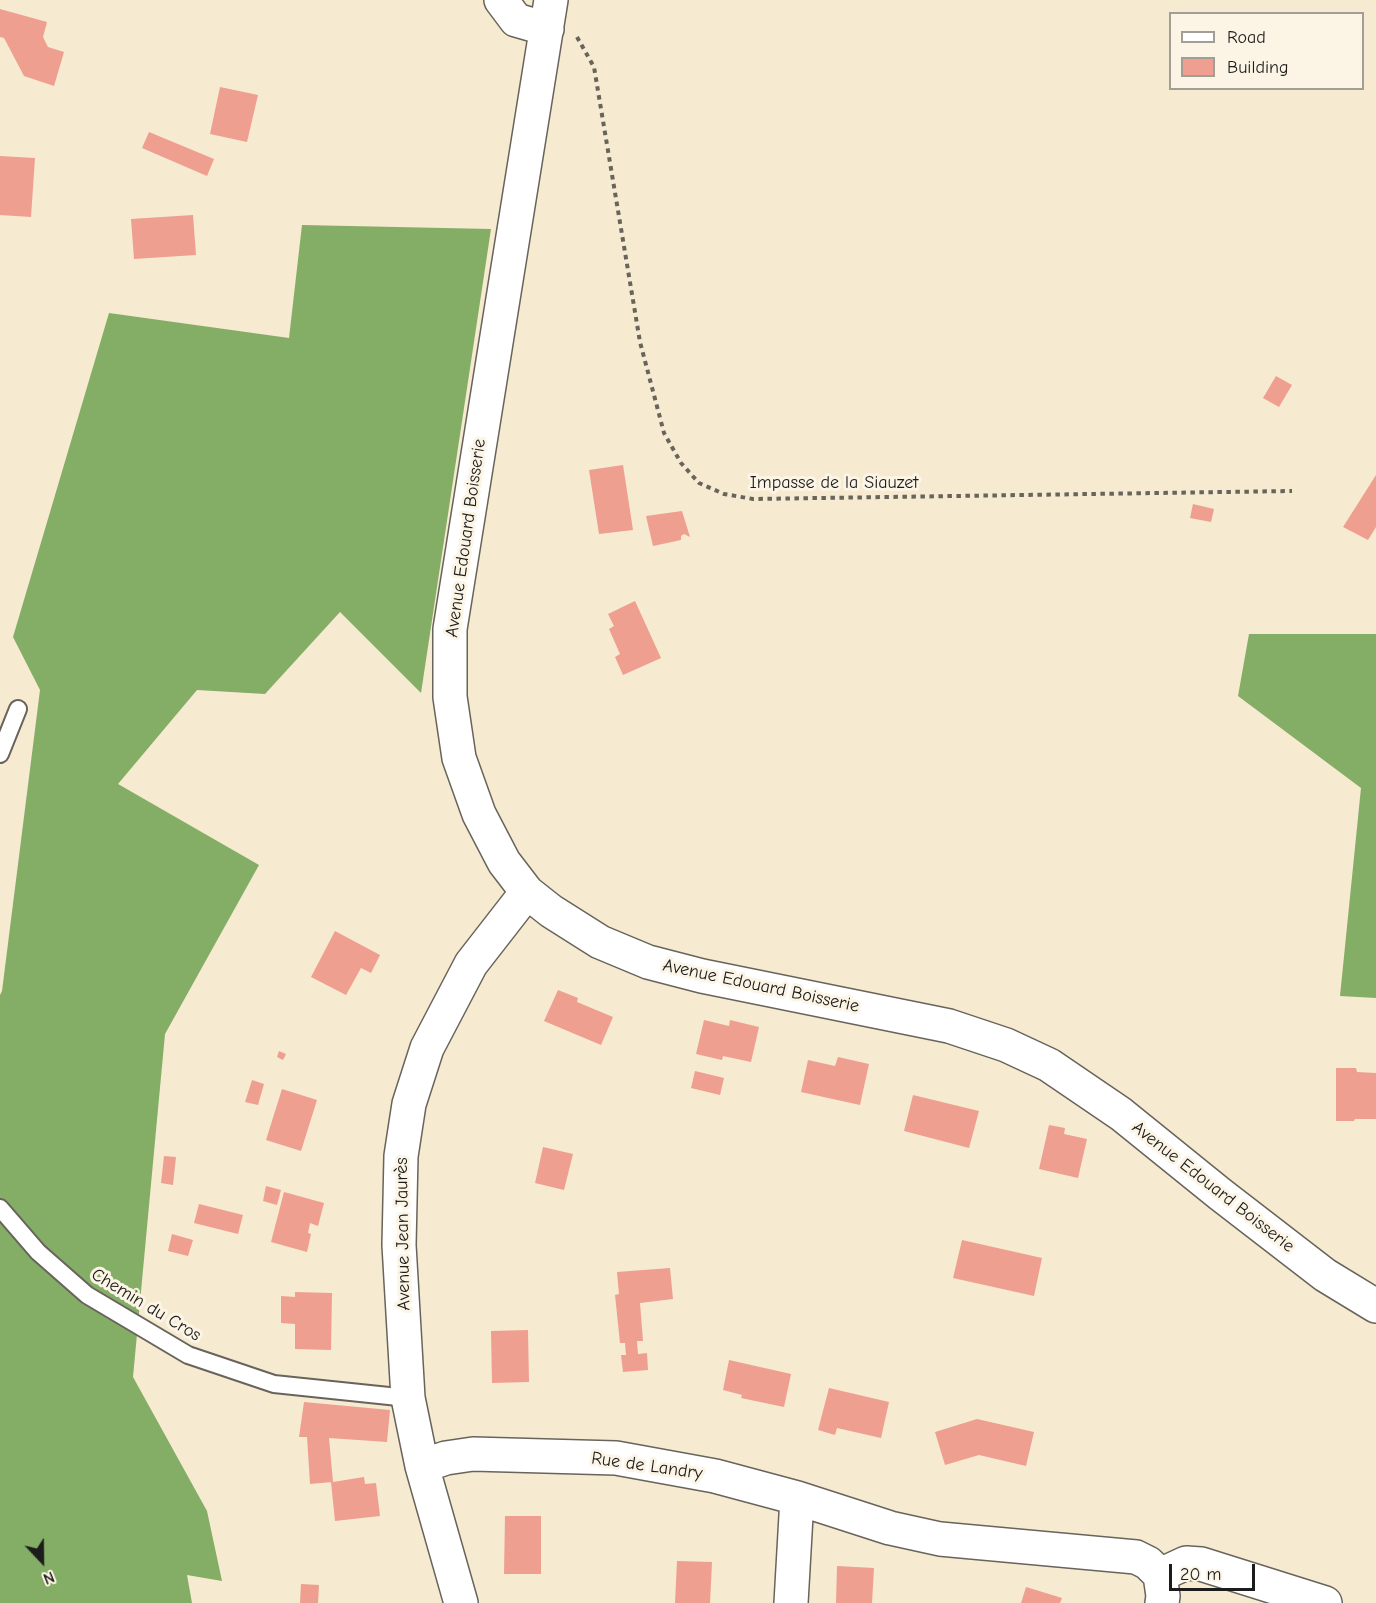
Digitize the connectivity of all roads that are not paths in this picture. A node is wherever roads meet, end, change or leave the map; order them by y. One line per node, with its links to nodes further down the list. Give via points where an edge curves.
1 (501, 0): 2 (street, via 516,20)
2 (549, 15): 5 (street, Avenue Edouard Boisserie, via 450,630 450,697 459,758 478,814 504,862)
3 (18, 709): 4 (lane)
4 (0, 754)
5 (527, 892): 7 (street, Avenue Edouard Boisserie, via 600,942 648,962 949,1026 1006,1045 1048,1065 1121,1114 1325,1275); 8 (street, Avenue Jean Jaurès, via 471,964 427,1048 409,1104 401,1156 399,1245)
6 (0, 1209): 8 (lane, Chemin du Cros, via 38,1252 87,1296 188,1355 274,1384)
7 (1376, 1306)
8 (408, 1398): 9 (street, Avenue Jean Jaurès)
9 (422, 1466): 10 (street, Rue de Landry, via 472,1454 615,1458 715,1476); 12 (street, Avenue Jean Jaurès)
10 (798, 1498): 11 (street, Rue de Landry, via 890,1528 940,1539 1136,1557 1149,1563); 13 (street)
11 (1161, 1589): 14 (street, via 1186,1563 1200,1564)
12 (462, 1603)
13 (791, 1603)
14 (1325, 1603)

